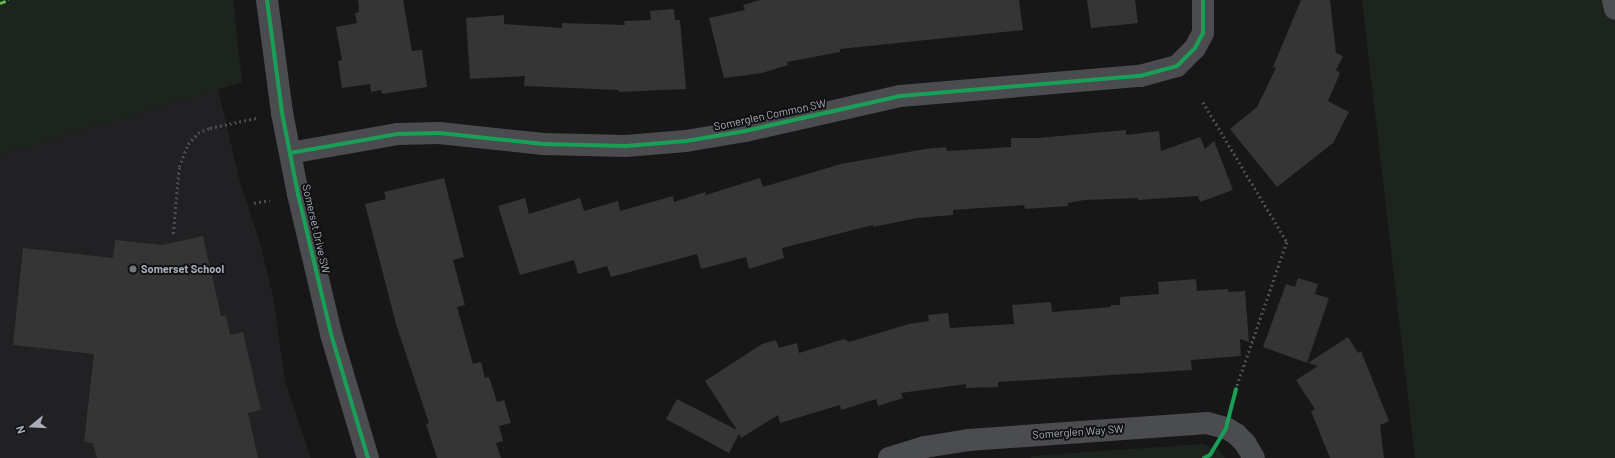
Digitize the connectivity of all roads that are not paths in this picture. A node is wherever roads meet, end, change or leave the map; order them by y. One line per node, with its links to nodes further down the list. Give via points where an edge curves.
1 (267, 0): 5 (street, Somerset Drive SW)
2 (1203, 0): 5 (street, Somerglen Common SW, via 1202,32 1195,48 1177,66 1140,76 900,96 745,131 686,141 626,146 558,144 439,133 398,134)
3 (1612, 0): 4 (main road)
4 (1615, 9)
5 (290, 153): 6 (street, Somerset Drive SW, via 331,334)
6 (368, 458)
7 (888, 458): 8 (street, Somerglen Way SW, via 925,446 969,440 1207,423 1226,428 1236,434 1246,443)
8 (1254, 458)

